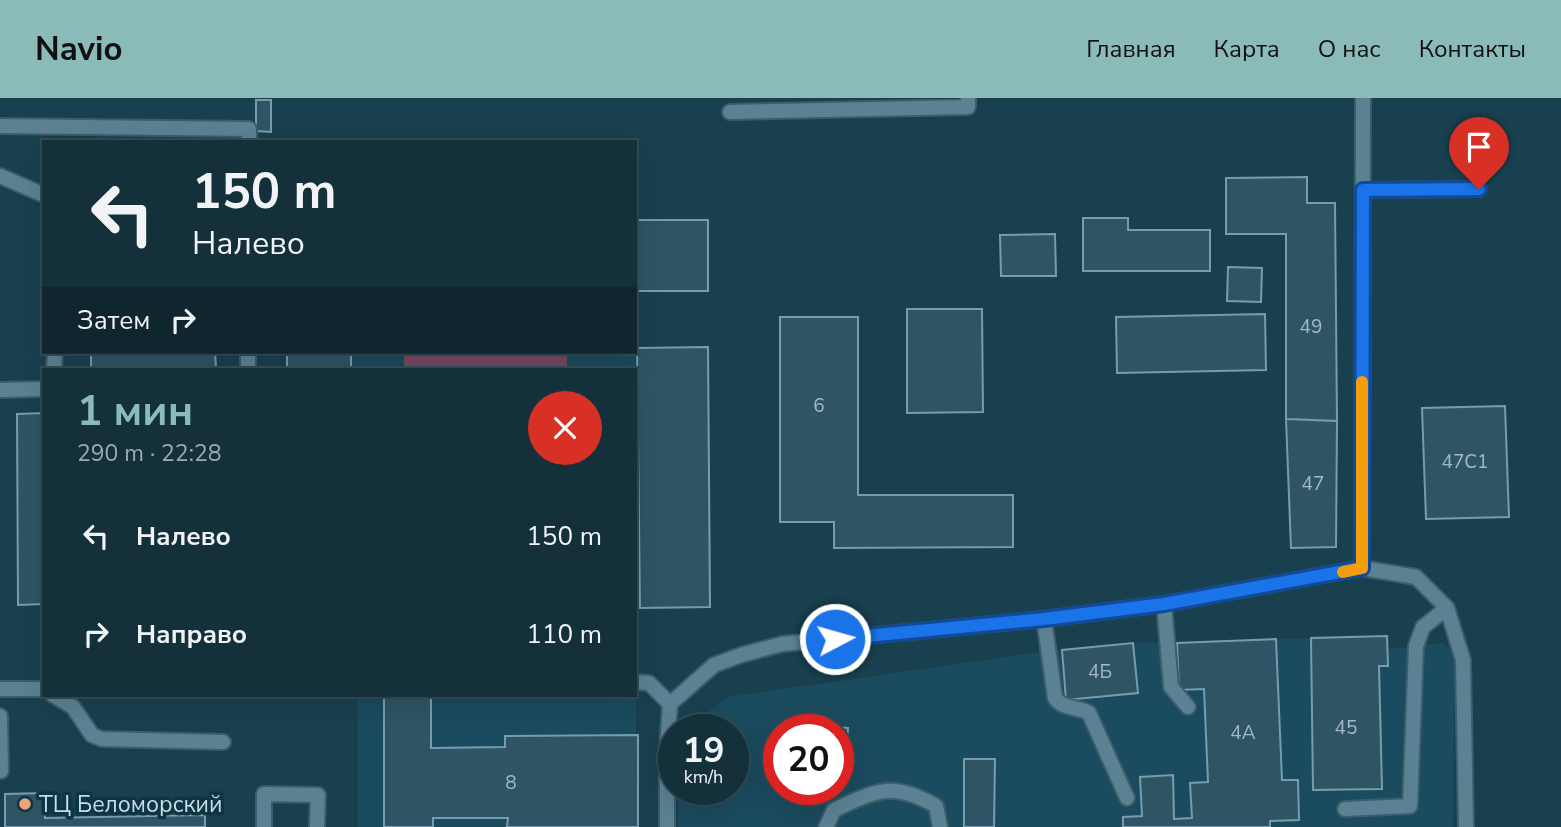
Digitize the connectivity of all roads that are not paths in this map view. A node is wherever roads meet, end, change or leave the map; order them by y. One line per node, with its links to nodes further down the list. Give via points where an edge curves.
1 (968, 98): 3 (lane, via 968,107)
2 (1363, 98): 8 (lane)
3 (730, 112)
4 (0, 126): 5 (lane, via 249,129)
5 (249, 140)
6 (0, 176): 9 (lane)
7 (1479, 189): 8 (lane)
8 (1363, 190): 12 (lane)
9 (42, 194)
10 (42, 389): 11 (lane)
11 (0, 390)
12 (1362, 568): 13 (lane); 14 (lane, via 1416,578)
13 (1164, 604): 15 (lane); 21 (lane, via 1171,687)
14 (1447, 608): 26 (lane, via 1423,626 1416,646 1410,806); 32 (lane, via 1463,660)
15 (1044, 619): 20 (lane, via 782,644 713,665); 25 (lane, via 1055,698 1065,707 1089,713)
16 (637, 682): 20 (lane, via 649,683)
17 (0, 689): 18 (lane)
18 (42, 689)
19 (56, 697): 23 (lane, via 73,707 92,735 102,739)
20 (670, 704): 29 (lane)
21 (1188, 707)
22 (0, 716): 24 (lane)
23 (223, 742)
24 (1, 771)
25 (1127, 798)
26 (1345, 809)
27 (264, 827): 28 (lane, via 264,794 318,795)
28 (317, 827)
29 (667, 827)
30 (826, 827): 31 (lane, via 834,810 874,792 897,790 936,806)
31 (940, 827)
32 (1466, 827)

